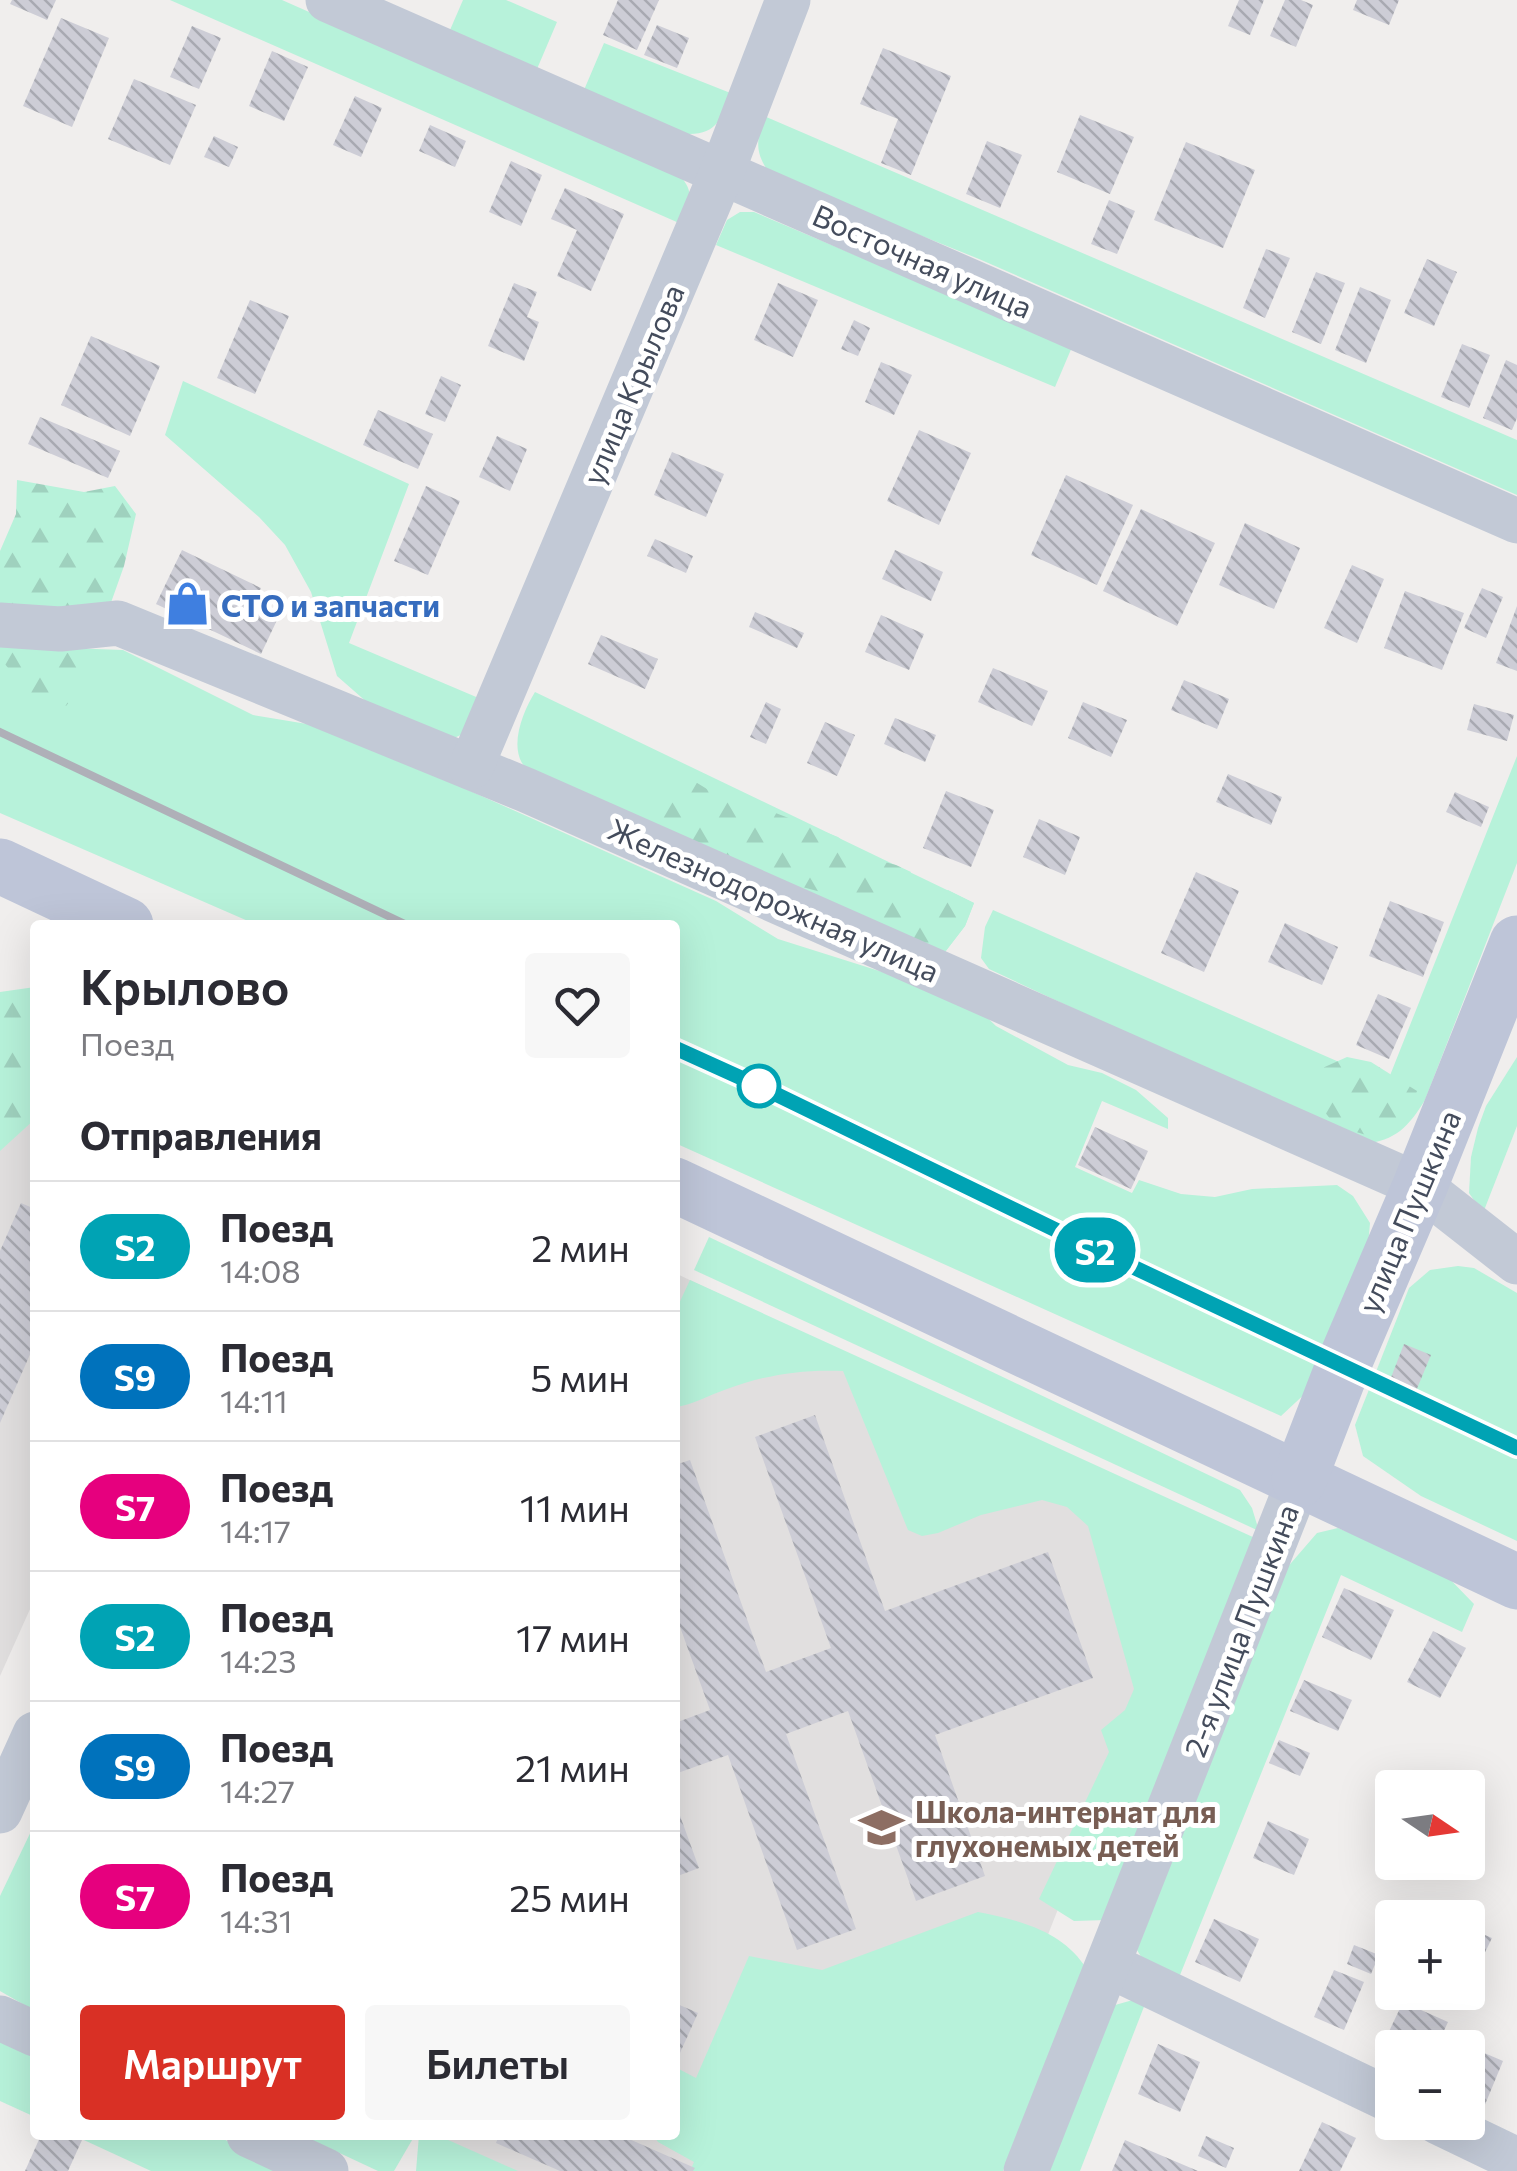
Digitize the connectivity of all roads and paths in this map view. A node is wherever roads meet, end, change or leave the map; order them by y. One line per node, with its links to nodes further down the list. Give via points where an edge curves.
1 (328, 0): 3 (street, Восточная улица)
2 (788, 0): 3 (street, улица Крылова)
3 (722, 172): 4 (street, Восточная улица); 6 (street, улица Крылова)
4 (1517, 521)
5 (0, 625): 6 (street, Железнодорожная улица, via 60,629 118,622)
6 (471, 767): 10 (street, Железнодорожная улица)
7 (0, 866): 8 (main road)
8 (115, 920)
9 (1517, 942): 10 (main road, улица Пушкина)
10 (1420, 1186): 12 (street, Железнодорожная улица); 13 (main road, улица Пушкина)
11 (680, 1187): 13 (main road)
12 (1517, 1262)
13 (1299, 1480): 14 (main road); 17 (street, 2-я улица Пушкина)
14 (1517, 1582)
15 (30, 1745): 16 (street)
16 (0, 1811)
17 (1108, 1965): 20 (street); 25 (street, 2-я улица Пушкина)
18 (0, 2018): 19 (street)
19 (30, 2032)
20 (1375, 2092)
21 (261, 2140): 24 (street)
22 (1475, 2140): 23 (street)
23 (1517, 2160)
24 (326, 2171)
25 (1026, 2171)

